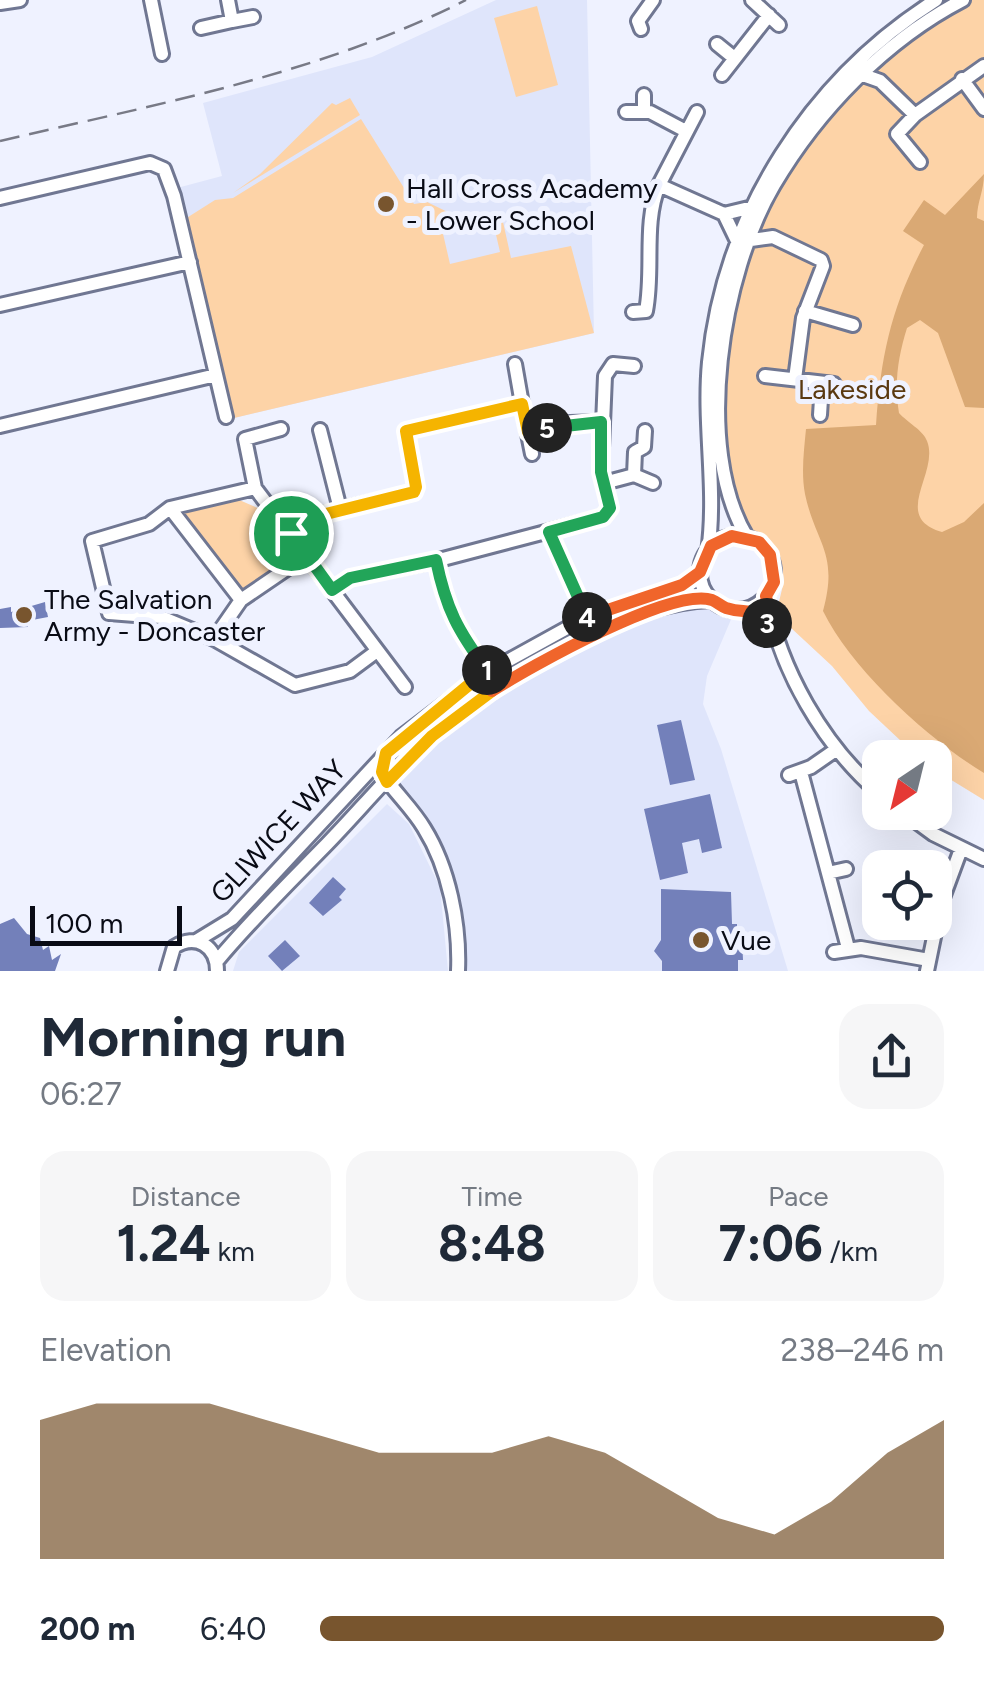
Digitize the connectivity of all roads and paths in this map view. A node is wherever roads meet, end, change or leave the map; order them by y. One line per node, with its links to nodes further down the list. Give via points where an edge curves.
1 (20, 0): 8 (street)
2 (151, 0): 14 (street)
3 (228, 0): 10 (street)
4 (654, 0): 11 (street)
5 (752, 0): 15 (street, via 774,20)
6 (963, 0): 16 (street)
7 (924, 1): 32 (street, via 816,106 787,144)
8 (0, 3)
9 (253, 17): 10 (street)
10 (232, 21): 12 (street)
11 (635, 22)
12 (201, 28)
13 (716, 44): 15 (street)
14 (162, 54)
15 (734, 56): 18 (street)
16 (878, 60): 19 (street); 21 (street)
17 (984, 66): 20 (street)
18 (722, 75)
19 (863, 75): 21 (street); 32 (street, via 796,152)
20 (962, 79): 24 (street); 27 (street)
21 (880, 81): 27 (street)
22 (644, 96): 23 (street)
23 (644, 110): 25 (street); 28 (street)
24 (984, 110)
25 (626, 112)
26 (697, 112): 28 (street)
27 (915, 115): 29 (street, via 896,137)
28 (684, 130): 30 (street)
29 (920, 162)
30 (659, 184): 33 (street); 39 (street, via 650,206 646,311)
31 (0, 198): 36 (street, via 150,163 168,174)
32 (757, 210): 33 (street); 34 (street); 35 (street)
33 (724, 214): 35 (street)
34 (781, 240): 35 (street); 38 (street, via 821,260)
35 (745, 241): 64 (street, via 721,354 717,425 727,497); 65 (street, via 725,283 709,364)
36 (190, 262): 37 (street); 43 (street)
37 (0, 305)
38 (805, 311): 40 (street); 45 (street)
39 (633, 312)
40 (858, 327)
41 (515, 364): 46 (street)
42 (634, 366): 49 (street, via 607,369)
43 (216, 375): 48 (street); 50 (street)
44 (765, 376): 45 (street)
45 (794, 379): 47 (street, via 828,384)
46 (522, 404): 54 (street); 61 (street, via 406,431 414,492)
47 (820, 414)
48 (226, 417)
49 (601, 422): 54 (street); 57 (street)
50 (0, 426)
51 (281, 429): 59 (street, via 244,439)
52 (320, 430): 61 (street)
53 (645, 430): 56 (street)
54 (528, 432): 55 (street)
55 (532, 454)
56 (634, 475): 57 (street); 58 (street)
57 (604, 483): 62 (street, via 610,508 603,517)
58 (654, 483)
59 (255, 488): 60 (street); 63 (street)
60 (170, 508): 71 (street); 76 (street, via 149,524 92,541 109,613 161,617)
61 (340, 510): 63 (street, via 310,518)
62 (549, 532): 67 (street); 74 (street)
63 (291, 533): 66 (street)
64 (747, 537): 65 (street, via 720,540); 70 (street, via 759,542 774,567)
65 (708, 552): 68 (street)
66 (307, 555): 69 (street); 71 (street)
67 (436, 560): 69 (street, via 350,578); 78 (street, via 445,604)
68 (700, 572): 72 (street); 74 (street, GLIWICE WAY, via 682,585)
69 (332, 590): 77 (street)
70 (766, 596): 73 (street); 75 (street)
71 (240, 600): 76 (street)
72 (712, 600): 73 (street); 83 (street, GLIWICE WAY, via 686,601 623,622 543,658 432,736)
73 (749, 608): 75 (street)
74 (587, 617): 78 (street, GLIWICE WAY)
75 (772, 628): 80 (street, via 792,676)
76 (214, 639): 77 (street, via 295,685 350,671)
77 (378, 651): 79 (street)
78 (488, 671): 81 (street, GLIWICE WAY)
79 (405, 687)
80 (837, 748): 82 (street); 89 (street, via 795,774)
81 (386, 753): 83 (street); 84 (street, GLIWICE WAY)
82 (862, 775)
83 (387, 782): 84 (street); 91 (street, GLIWICE WAY); 94 (street, via 434,845 453,912)
84 (346, 794): 90 (street, GLIWICE WAY, via 232,919)
85 (931, 830): 86 (street)
86 (961, 849): 87 (street); 92 (street, via 946,882)
87 (984, 860)
88 (846, 869): 89 (street)
89 (828, 873): 92 (street, via 841,950)
90 (196, 941): 91 (street, via 213,952); 93 (street, GLIWICE WAY, via 174,947)
91 (217, 966)
92 (928, 966)
93 (167, 971)
94 (458, 971)

